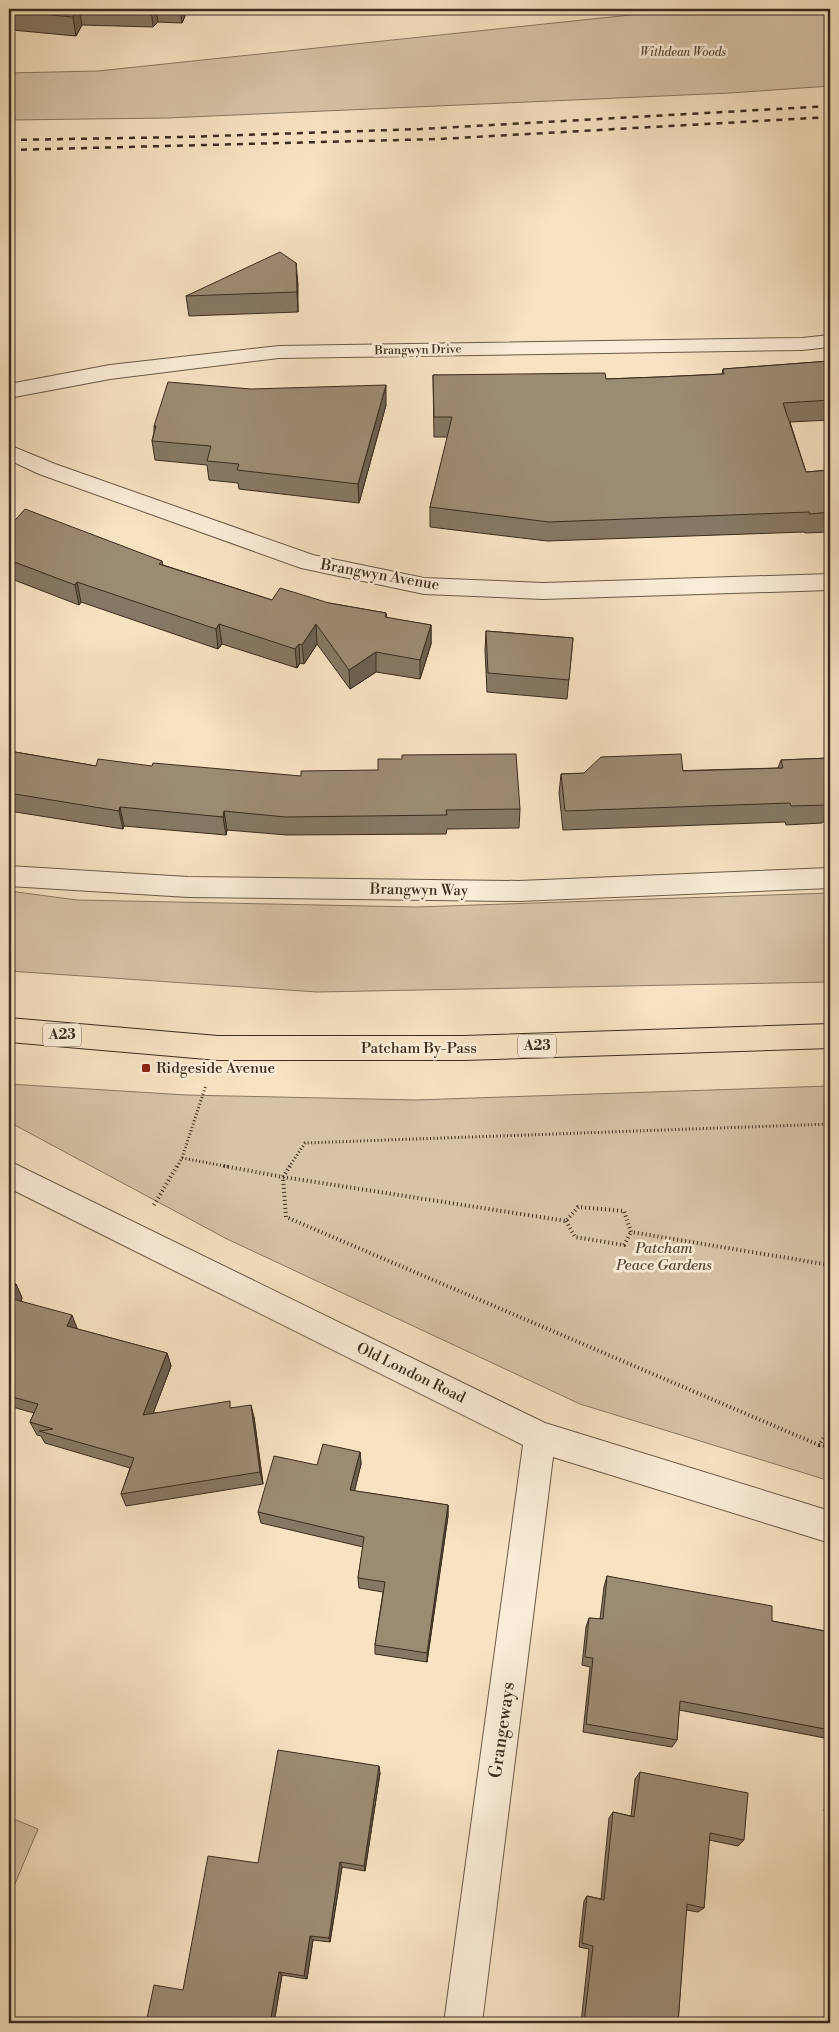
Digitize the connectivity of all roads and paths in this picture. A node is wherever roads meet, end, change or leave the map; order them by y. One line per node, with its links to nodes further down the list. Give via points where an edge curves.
1 (830, 341): 2 (street, Brangwyn Drive, via 280,352 110,372)
2 (9, 391)
3 (9, 452): 4 (street, Brangwyn Avenue, via 47,469 309,562 424,586 542,591)
4 (830, 582)
5 (9, 876): 6 (street, Brangwyn Way, via 188,887 519,891)
6 (830, 878)
7 (9, 1030): 9 (highway, Patcham By-Pass / A23)
8 (830, 1036): 9 (highway, Patcham By-Pass / A23, via 464,1048)
9 (218, 1048): 11 (path)
10 (830, 1124): 13 (path, via 305,1143)
11 (182, 1158): 13 (path); 16 (path, via 154,1206 165,1211)
12 (9, 1174): 16 (street, Old London Road)
13 (283, 1177): 14 (path); 20 (path, via 286,1217)
14 (566, 1222): 15 (path, via 575,1238 624,1245); 15 (path, via 578,1207 624,1211)
15 (631, 1232): 17 (path)
16 (147, 1243): 19 (street, Old London Road)
17 (830, 1265)
18 (830, 1429): 20 (path)
19 (540, 1437): 22 (street, Old London Road); 23 (street, Grangeways)
20 (819, 1445): 21 (path)
21 (830, 1447)
22 (830, 1527)
23 (463, 2023)

